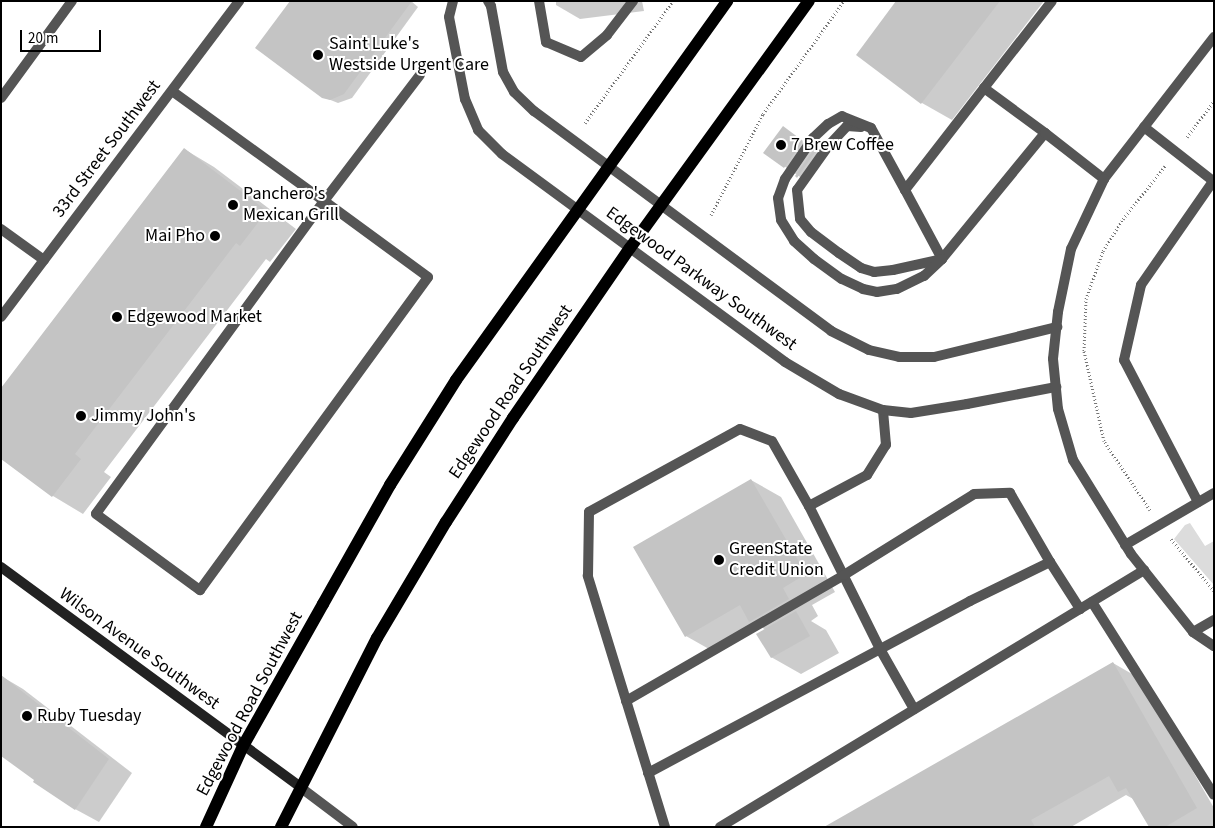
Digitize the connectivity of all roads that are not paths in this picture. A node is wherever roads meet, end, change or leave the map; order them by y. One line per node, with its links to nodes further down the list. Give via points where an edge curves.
1 (72, 1): 14 (street)
2 (453, 1): 24 (street, Edgewood Parkway Southwest, via 449,17 465,99 478,130 502,154)
3 (488, 1): 18 (street, Edgewood Parkway Southwest, via 492,6 503,72 514,92 534,111)
4 (539, 1): 5 (street, via 546,42 581,57 607,36)
5 (633, 1)
6 (726, 1): 18 (main road, Edgewood Road Southwest)
7 (809, 1): 23 (main road, Edgewood Road Southwest)
8 (1052, 1): 12 (street)
9 (234, 3): 13 (street, 33rd Street Southwest)
10 (1214, 37): 15 (street)
11 (420, 75): 22 (street)
12 (984, 88): 17 (street); 21 (street)
13 (172, 91): 22 (street); 28 (street, 33rd Street Southwest)
14 (1, 98)
15 (1144, 127): 19 (street); 20 (street)
16 (871, 128): 21 (street); 27 (street, via 848,126 829,145 797,190 800,218 811,232 839,253 861,268 874,272); 27 (street, via 842,116 813,138 784,179 778,198 781,220 794,241 814,259 863,289 877,292 897,289 924,276)
17 (1045, 133): 19 (street); 27 (street)
18 (609, 166): 23 (street, Edgewood Parkway Southwest); 24 (main road, Edgewood Road Southwest)
19 (1104, 179): 30 (street, via 1071,250)
20 (1214, 180): 34 (street, via 1141,285 1124,360)
21 (905, 190): 27 (street)
22 (324, 201): 22 (street, via 96,514 200,590 428,277)
23 (661, 204): 26 (main road, Edgewood Road Southwest); 30 (street, Edgewood Parkway Southwest, via 831,331 869,350 899,357 934,357)
24 (578, 208): 26 (street, Edgewood Parkway Southwest); 49 (main road, Edgewood Road Southwest, via 456,380 390,485)
25 (1, 229): 28 (street)
26 (630, 248): 32 (street, Edgewood Parkway Southwest, via 785,362 839,394); 51 (main road, Edgewood Road Southwest, via 446,522 378,638)
27 (942, 259)
28 (44, 260): 29 (street, 33rd Street Southwest)
29 (1, 316)
30 (1057, 327): 31 (street, via 1053,359)
31 (1056, 387): 32 (street, Edgewood Parkway Southwest, via 937,410); 36 (street, via 1058,409 1073,460)
32 (883, 410): 35 (street, via 886,445 867,475)
33 (1214, 493): 34 (street)
34 (1198, 502): 36 (street)
35 (809, 506): 40 (street); 47 (street, via 772,441 740,429 588,512 588,576)
36 (1125, 545): 39 (street)
37 (1050, 562): 40 (street, via 1010,493 974,494); 42 (street); 46 (street)
38 (1, 567): 49 (main road, Wilson Avenue Southwest)
39 (1144, 570): 41 (street); 44 (street)
40 (844, 575): 46 (street); 47 (street)
41 (1092, 602): 42 (street); 52 (street)
42 (1080, 609): 48 (street)
43 (1214, 620): 44 (street)
44 (1193, 632): 45 (street)
45 (1214, 646)
46 (880, 648): 48 (street); 50 (street)
47 (626, 702): 50 (street)
48 (914, 709): 57 (street)
49 (243, 746): 51 (main road, Wilson Avenue Southwest); 53 (main road, Edgewood Road Southwest)
50 (648, 773): 56 (street)
51 (300, 787): 54 (main road, Edgewood Road Southwest); 55 (street, Wilson Avenue Southwest)
52 (1214, 795)
53 (206, 827)
54 (281, 827)
55 (353, 827)
56 (665, 827)
57 (720, 827)

